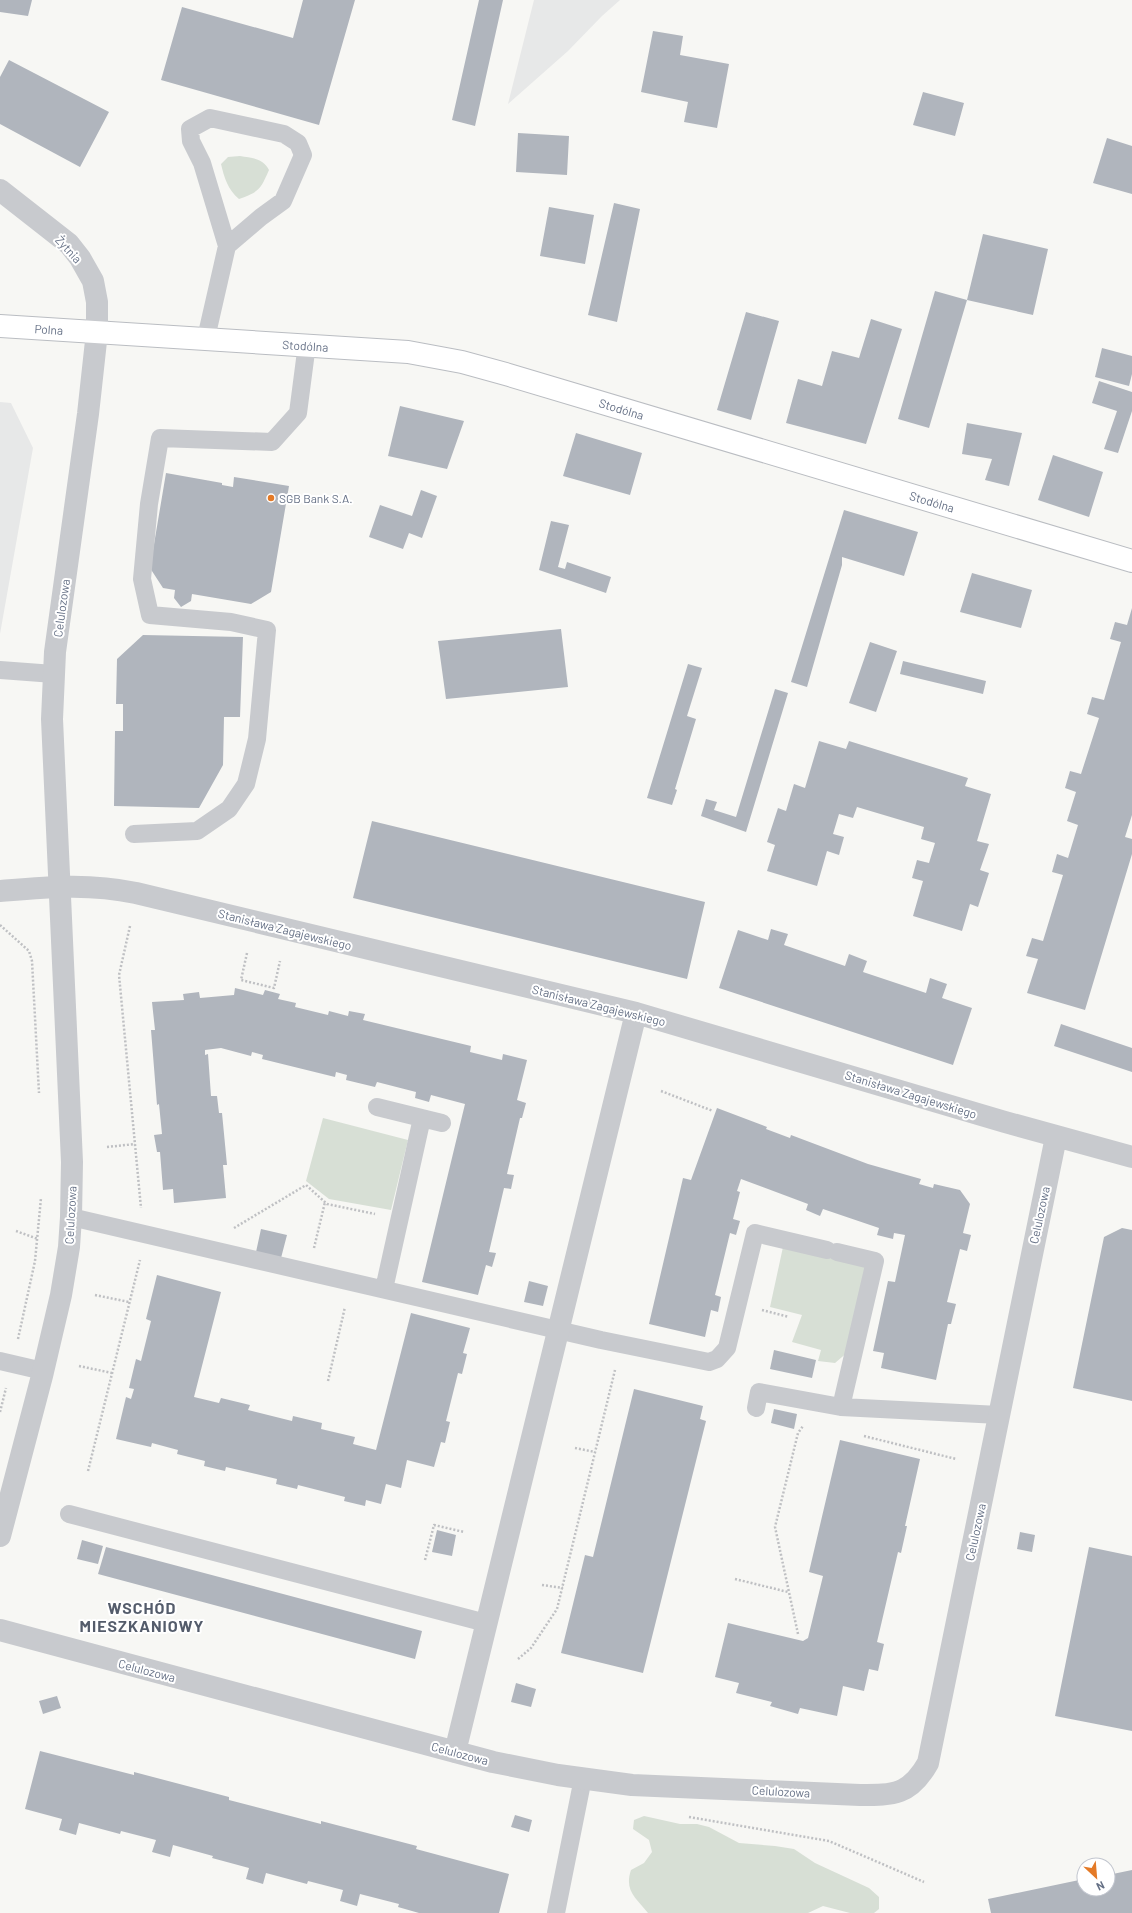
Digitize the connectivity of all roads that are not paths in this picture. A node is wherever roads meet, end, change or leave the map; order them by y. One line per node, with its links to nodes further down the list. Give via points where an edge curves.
1 (0, 190): 4 (street, Żytnia, via 69,244 80,258 93,281)
2 (227, 246): 2 (lane, via 283,201 303,156 298,143 284,134 210,118 190,129 191,141 202,163); 5 (lane)
3 (0, 326): 4 (street, Polna)
4 (97, 332): 5 (street, Stodólna); 9 (street, Celulozowa)
5 (206, 338): 6 (street, Stodólna)
6 (307, 344): 7 (street, Stodólna, via 408,352 462,362); 10 (lane, via 298,413 272,442 160,438 149,504 142,579 150,615 231,622 267,630 257,739 246,784 228,809 197,831)
7 (1132, 561)
8 (0, 670): 9 (lane)
9 (54, 674): 11 (street, Celulozowa, via 52,719)
10 (134, 834)
11 (60, 886): 12 (street); 13 (street, Stanisława Zagajewskiego, via 112,888 136,893); 19 (street, Celulozowa, via 72,1162)
12 (0, 891)
13 (636, 1013): 17 (street, Stanisława Zagajewskiego); 21 (street)
14 (377, 1107): 15 (lane)
15 (422, 1118): 16 (lane); 20 (lane)
16 (442, 1123)
17 (1056, 1137): 18 (street, Stanisława Zagajewskiego); 26 (street, Celulozowa)
18 (1132, 1157)
19 (71, 1217): 20 (lane); 23 (street, Celulozowa, via 61,1295)
20 (384, 1289): 21 (lane)
21 (558, 1329): 24 (lane, via 709,1362 717,1359 727,1348 755,1233 875,1261); 29 (street)
22 (6, 1362): 23 (lane)
23 (43, 1371): 28 (street, Celulozowa)
24 (841, 1407): 25 (lane, via 759,1392); 26 (lane)
25 (756, 1408)
26 (998, 1415): 32 (street, Celulozowa, via 928,1763 920,1777 907,1788 886,1795 632,1785)
27 (69, 1514): 29 (lane)
28 (0, 1536)
29 (486, 1623): 31 (street)
30 (0, 1630): 31 (street, Celulozowa)
31 (455, 1752): 32 (street, Celulozowa, via 558,1775)
32 (583, 1778): 33 (lane)
33 (556, 1913)

